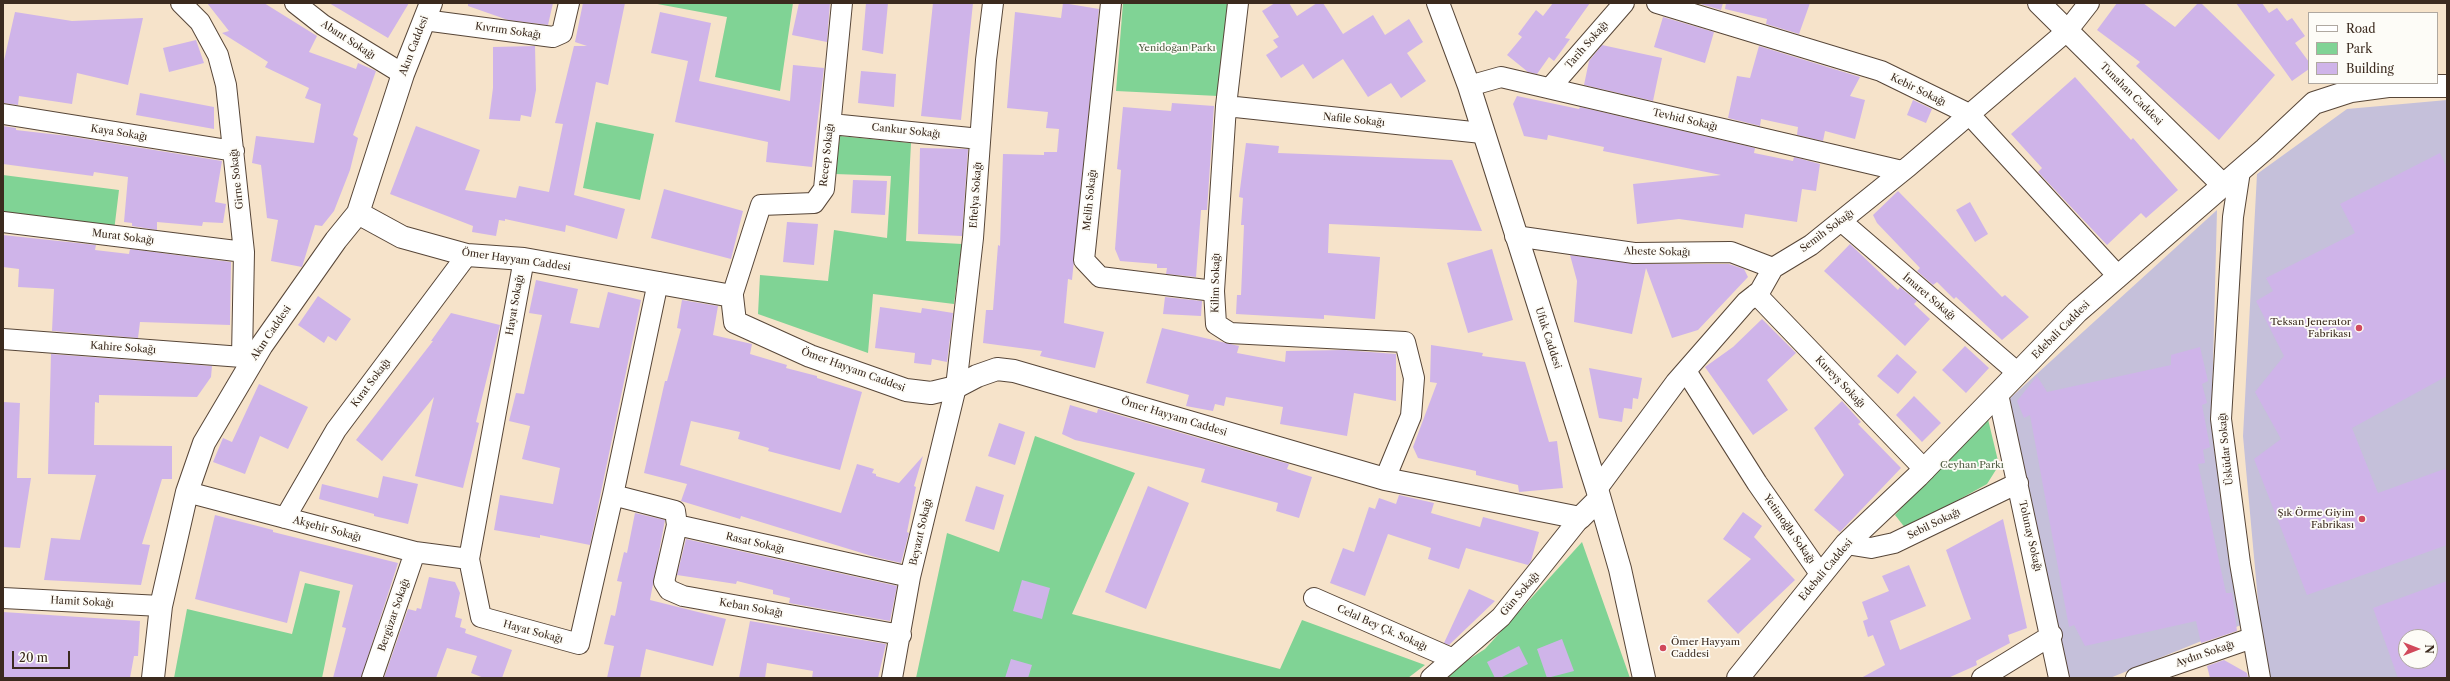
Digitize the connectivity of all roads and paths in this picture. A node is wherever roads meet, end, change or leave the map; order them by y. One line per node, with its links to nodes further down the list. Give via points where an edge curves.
1 (181, 3): 25 (street, Girne Sokağı, via 200,22 218,56 226,85)
2 (295, 3): 15 (street, Abant Sokağı, via 323,25)
3 (569, 3): 13 (street, Kıvrım Sokağı, via 562,33 553,37)
4 (842, 3): 22 (street, Recep Sokağı)
5 (993, 3): 24 (street, Eftelya Sokağı)
6 (1111, 3): 39 (street, Melih Sokağı, via 1084,260 1100,277)
7 (1238, 3): 19 (street, Kilim Sokağı)
8 (1438, 3): 16 (street, Ufuk Caddesi)
9 (1624, 3): 18 (street, Tarih Sokağı)
10 (1657, 3): 21 (street, Kebir Sokağı, via 1881,71)
11 (2038, 3): 14 (street, Tunahan Caddesi)
12 (2089, 3): 14 (street, Semih Sokağı)
13 (427, 11): 15 (street, Akın Caddesi)
14 (2068, 31): 21 (street, Semih Sokağı); 28 (street, Tunahan Caddesi)
15 (403, 74): 29 (street, Akın Caddesi)
16 (1469, 86): 18 (street, Tevhid Sokağı, via 1501,77); 23 (street, Ufuk Caddesi)
17 (2447, 86): 27 (street, Edebali Caddesi, via 2388,86 2351,91 2314,103)
18 (1550, 88): 26 (street, Tevhid Sokağı)
19 (1226, 106): 23 (street, Nafile Sokağı); 39 (street, Kilim Sokağı)
20 (3, 114): 25 (street, Kaya Sokağı)
21 (1969, 114): 26 (street, Semih Sokağı); 37 (street, Kebir Sokağı)
22 (831, 124): 24 (street, Cankur Sokağı); 41 (street, Recep Sokağı, via 824,189 814,203 761,205)
23 (1482, 133): 32 (street, Ufuk Caddesi)
24 (980, 139): 46 (street, Eftelya Sokağı, via 973,238)
25 (234, 152): 33 (street, Girne Sokağı)
26 (1902, 171): 30 (street, Semih Sokağı)
27 (2240, 171): 28 (street, Edebali Caddesi); 67 (street, Üsküdar Sokağı, via 2233,217 2221,419)
28 (2223, 185): 37 (street, Edebali Caddesi)
29 (358, 213): 34 (street, Ömer Hayyam Caddesi, via 402,237); 43 (street, Akın Caddesi)
30 (1841, 221): 36 (street, Semih Sokağı, via 1811,245); 45 (street, İmaret Sokağı)
31 (3, 222): 33 (street, Murat Sokağı)
32 (1516, 236): 36 (street, Aheste Sokağı, via 1634,253 1731,252); 52 (street, Ufuk Caddesi)
33 (244, 252): 43 (street, Girne Sokağı)
34 (467, 255): 35 (street, Ömer Hayyam Caddesi); 54 (street, Kırat Sokağı, via 336,430)
35 (524, 259): 38 (street, Ömer Hayyam Caddesi); 59 (street, Hayat Sokağı)
36 (1774, 268): 40 (street, Semih Sokağı)
37 (2118, 276): 45 (street, Edebali Caddesi, via 2077,312)
38 (658, 282): 41 (street, Ömer Hayyam Caddesi); 53 (street, Hayat Sokağı)
39 (1214, 291): 49 (street, Kilim Sokağı, via 1216,324 1230,333 1405,342 1414,378 1412,416)
40 (1756, 294): 44 (street, Semih Sokağı); 48 (street, Kureyş Sokağı)
41 (732, 296): 46 (street, Ömer Hayyam Caddesi, via 735,322 810,356 906,390 931,393)
42 (3, 339): 43 (street, Kahire Sokağı)
43 (245, 362): 51 (street, Akın Caddesi, via 204,443)
44 (1686, 371): 52 (street, Semih Sokağı); 60 (street, Yetimoğlu Sokağı, via 1757,483)
45 (2018, 373): 47 (street, Edebali Caddesi)
46 (956, 387): 49 (street, Ömer Hayyam Caddesi, via 977,376 997,370 1014,371); 61 (street, Beyazıt Sokağı)
47 (1998, 394): 48 (street, Edebali Caddesi); 50 (street, Tolunay Sokağı)
48 (1924, 470): 57 (street, Edebali Caddesi)
49 (1385, 479): 55 (street, Ömer Hayyam Caddesi)
50 (2018, 483): 57 (street, Sebil Sokağı, via 1894,543 1871,548); 66 (street, Tolunay Sokağı)
51 (187, 492): 54 (street, Akşehir Sokağı); 64 (street, Akın Caddesi)
52 (1598, 494): 55 (street, Gün Sokağı); 73 (street, Ufuk Caddesi, via 1620,569)
53 (613, 495): 56 (street, via 675,511); 59 (street, Hayat Sokağı, via 579,644 481,617)
54 (285, 518): 58 (street, Akşehir Sokağı)
55 (1580, 518): 68 (street, Gün Sokağı, via 1501,617)
56 (677, 525): 61 (street, Rasat Sokağı); 65 (street, Keban Sokağı, via 664,582 669,590 683,596)
57 (1846, 544): 60 (street, Edebali Caddesi)
58 (415, 552): 59 (street, Akşehir Sokağı); 70 (street, Bergüzar Sokağı)
59 (469, 560)
60 (1822, 575): 74 (street, Edebali Caddesi)
61 (910, 577): 65 (street, Beyazıt Sokağı)
62 (3, 598): 64 (street, Hamit Sokağı)
63 (1314, 598): 68 (street, Celal Bey Çk. Sokağı)
64 (161, 606): 69 (street, Akın Caddesi)
65 (901, 635): 71 (street, Beyazıt Sokağı)
66 (2052, 635): 75 (street); 76 (street, Tolunay Sokağı)
67 (2252, 638): 77 (street, Aydın Sokağı); 78 (street, Üsküdar Sokağı)
68 (1451, 658): 72 (street, Gün Sokağı)
69 (152, 678)
70 (372, 678)
71 (892, 678)
72 (1431, 678)
73 (1644, 678)
74 (1738, 678)
75 (1982, 678)
76 (2059, 678)
77 (2136, 678)
78 (2260, 678)

